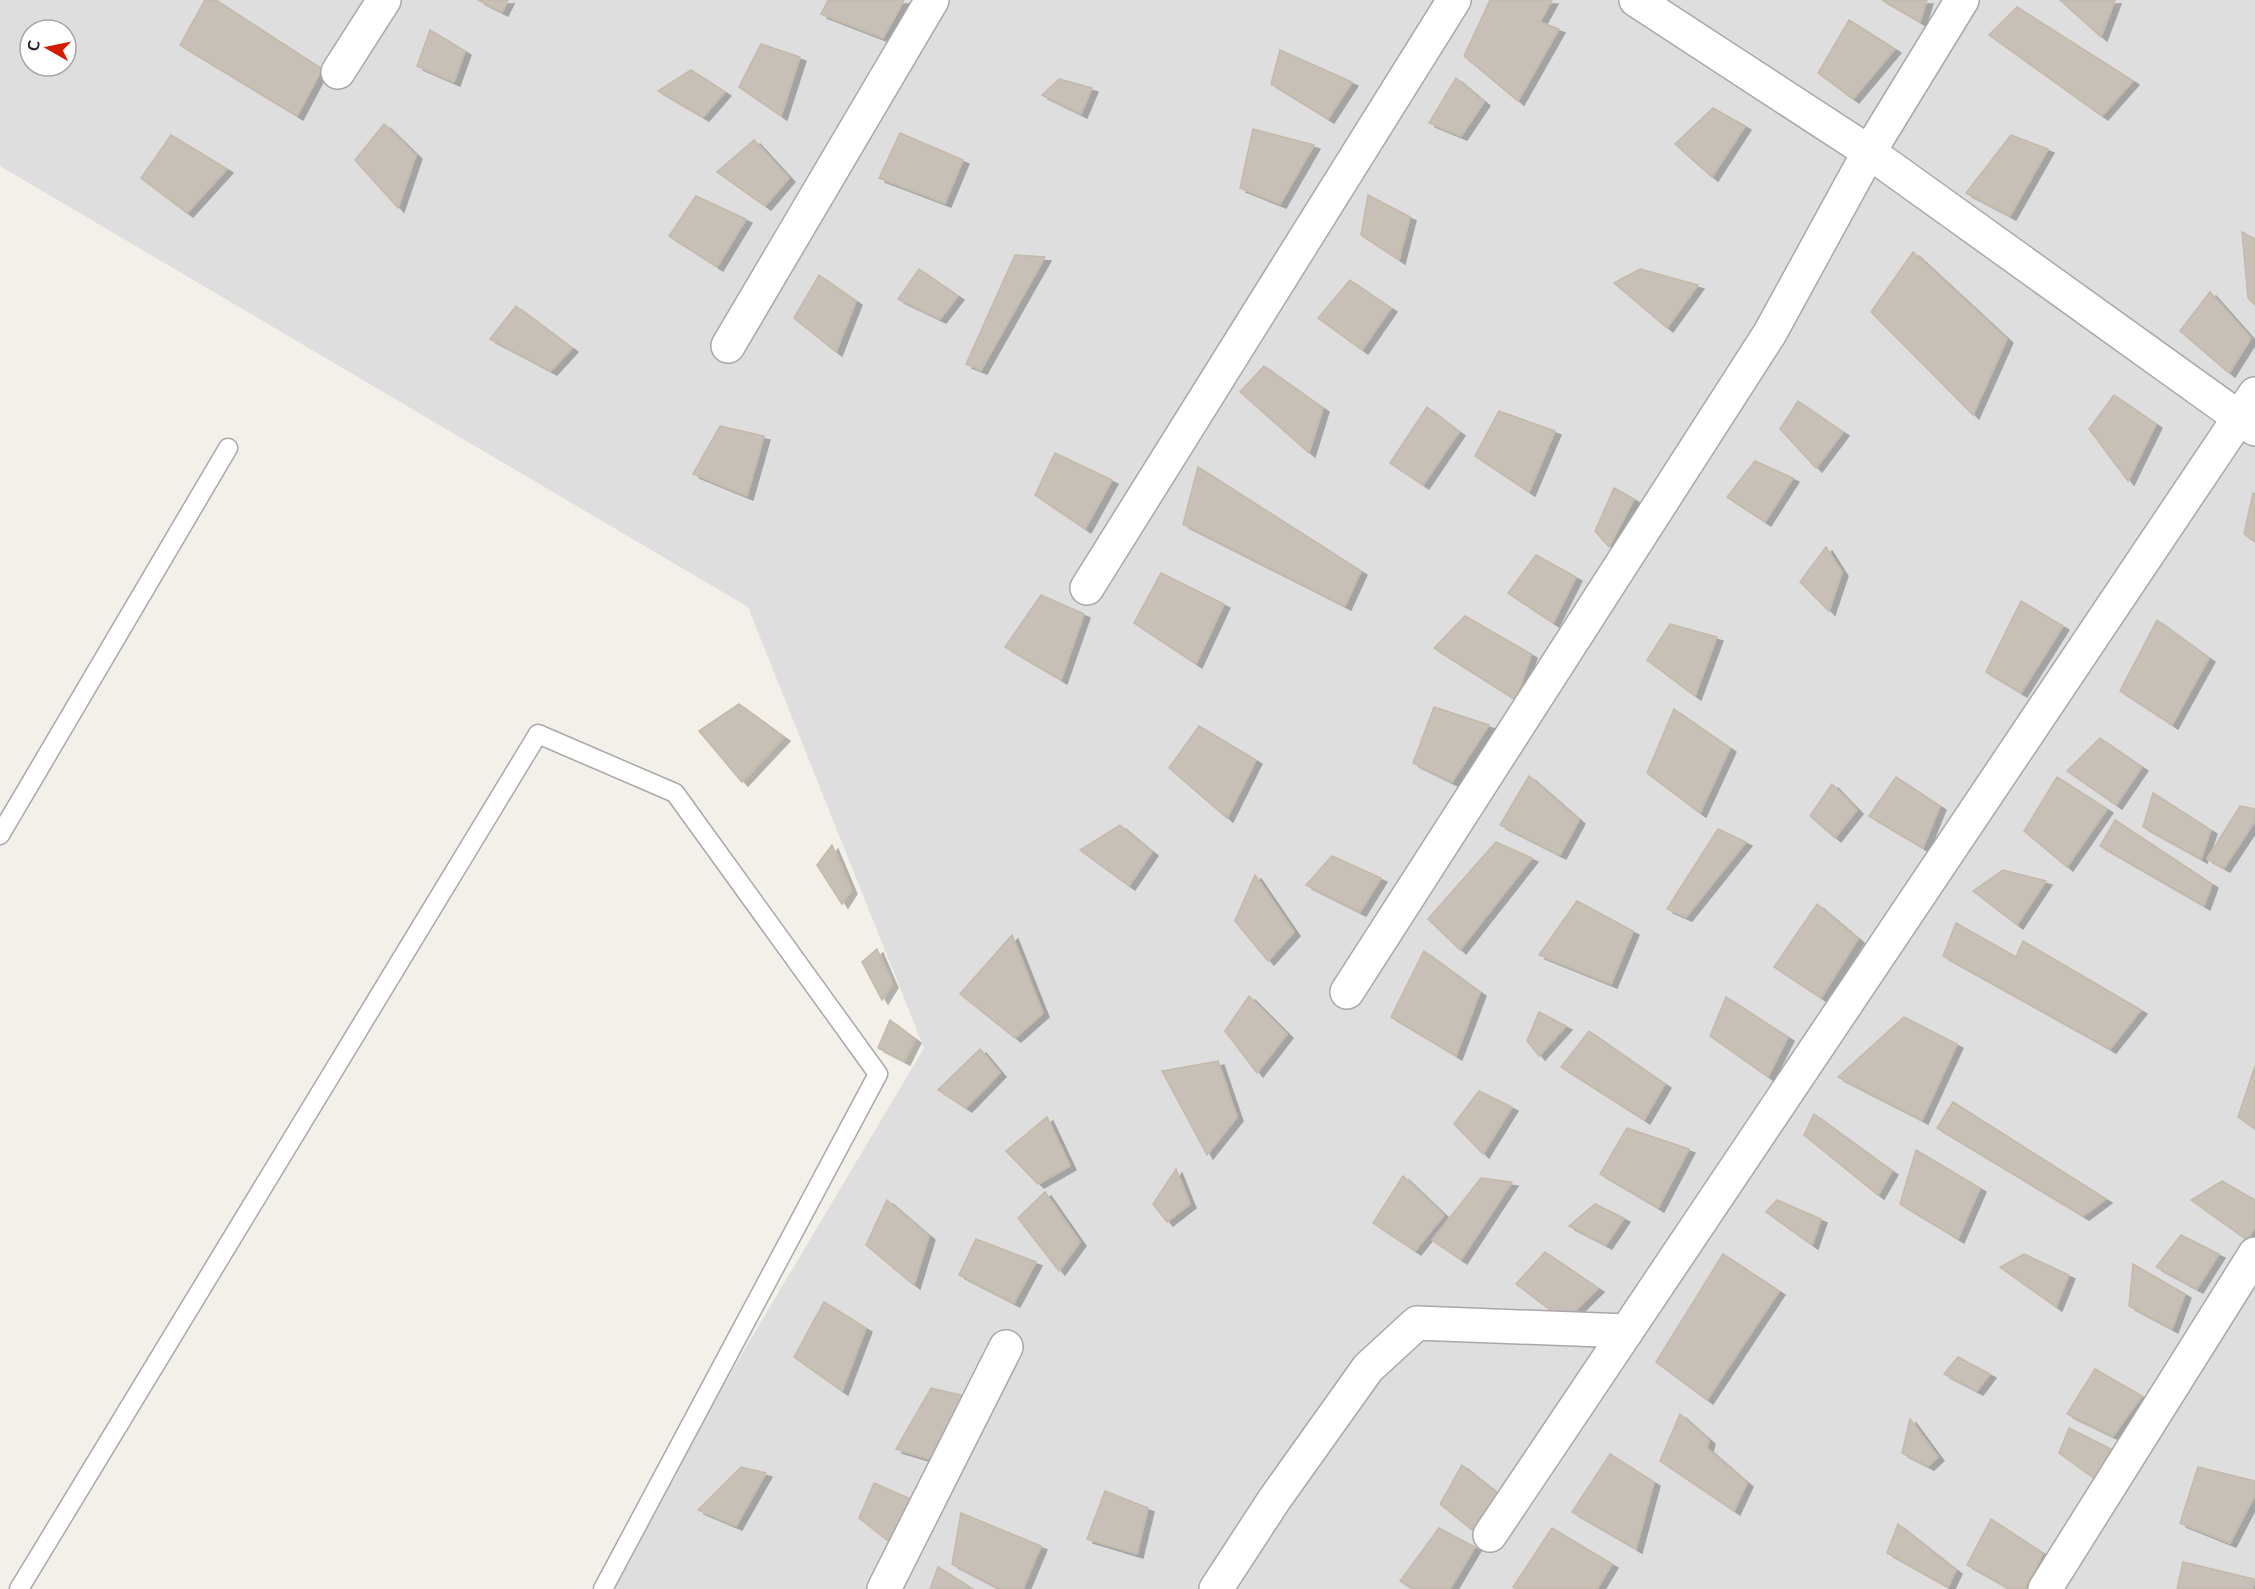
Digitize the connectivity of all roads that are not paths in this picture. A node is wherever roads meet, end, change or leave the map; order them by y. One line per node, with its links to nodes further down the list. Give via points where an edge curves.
1 (384, 0): 6 (street)
2 (932, 0): 8 (street)
3 (1454, 0): 11 (street)
4 (1636, 0): 7 (street)
5 (1962, 0): 7 (street)
6 (338, 72)
7 (1869, 152): 9 (street); 13 (street, via 1770,333)
8 (728, 346)
9 (2249, 414): 15 (street)
10 (228, 448): 12 (lane)
11 (1087, 588)
12 (0, 835)
13 (1347, 992)
14 (2255, 1254): 22 (street)
15 (1627, 1330): 17 (street); 21 (street, via 1417,1323 1368,1368)
16 (1006, 1347): 20 (street)
17 (1490, 1535)
18 (19, 1589): 19 (lane, via 538,734 675,793 878,1074)
19 (603, 1589)
20 (884, 1589)
21 (1216, 1589)
22 (2045, 1589)

